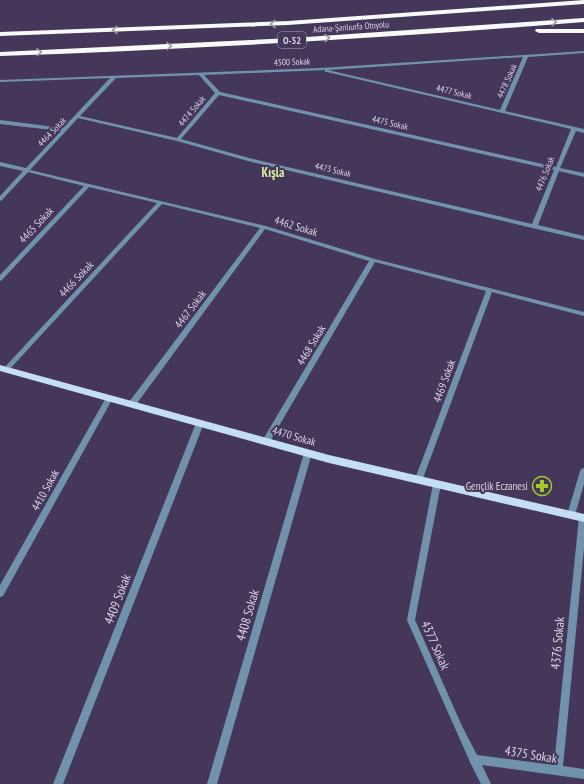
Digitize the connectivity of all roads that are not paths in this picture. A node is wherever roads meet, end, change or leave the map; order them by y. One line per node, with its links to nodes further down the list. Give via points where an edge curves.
1 (518, 0): 3 (highway)
2 (584, 2): 3 (highway, Adana-Şanlıurfa Otoyolu / O-52)
3 (382, 17): 7 (highway, Adana-Şanlıurfa Otoyolu / O-52, one-way to 7)
4 (584, 20): 5 (highway, Adana-Şanlıurfa Otoyolu / O-52, one-way to 4)
5 (470, 29): 6 (highway); 9 (highway, Adana-Şanlıurfa Otoyolu / O-52, one-way to 5)
6 (584, 31)
7 (0, 34)
8 (584, 52): 10 (street, 4500 Sokak)
9 (0, 54)
10 (526, 56): 11 (street, 4500 Sokak); 16 (street, 4478 Sokak)
11 (320, 69): 12 (street, 4500 Sokak); 16 (street, 4477 Sokak)
12 (201, 74): 13 (street, 4500 Sokak); 15 (street)
13 (114, 77): 14 (street, 4500 Sokak); 17 (street, 4464 Sokak)
14 (0, 81)
15 (218, 93): 22 (street, 4474 Sokak); 24 (street, 4475 Sokak)
16 (502, 112): 19 (street, 4477 Sokak)
17 (78, 117): 20 (street, 4464 Sokak); 22 (street, 4473 Sokak)
18 (0, 122): 20 (street)
19 (574, 128): 21 (street, 4477 Sokak); 24 (street, 4476 Sokak)
20 (64, 130): 25 (street, 4464 Sokak)
21 (584, 131)
22 (178, 140): 31 (street, 4473 Sokak)
23 (0, 164): 25 (street, 4462 Sokak)
24 (557, 169): 26 (street, 4475 Sokak); 31 (street, 4476 Sokak)
25 (27, 170): 27 (street, 4462 Sokak); 28 (street, 4464 Sokak)
26 (584, 175)
27 (87, 186): 29 (street, 4462 Sokak); 34 (street, 4465 Sokak)
28 (0, 199)
29 (160, 203): 30 (street, 4462 Sokak); 37 (street, 4466 Sokak)
30 (264, 227): 33 (street, 4462 Sokak); 39 (street, 4467 Sokak)
31 (534, 227): 32 (street, 4473 Sokak)
32 (584, 238)
33 (373, 260): 35 (street, 4462 Sokak); 41 (street, 4468 Sokak)
34 (0, 279)
35 (490, 290): 36 (street, 4462 Sokak); 44 (street, 4469 Sokak)
36 (584, 314)
37 (3, 369): 38 (main road, 4470 Sokak)
38 (109, 398): 39 (main road, 4470 Sokak); 48 (street, 4410 Sokak)
39 (132, 404): 40 (main road, 4470 Sokak)
40 (200, 423): 41 (main road, 4470 Sokak); 52 (street, 4409 Sokak)
41 (266, 441): 42 (main road, 4470 Sokak)
42 (308, 453): 44 (main road, 4470 Sokak); 53 (street, 4408 Sokak)
43 (584, 471): 46 (street)
44 (419, 480): 45 (main road, 4470 Sokak)
45 (437, 484): 46 (main road, 4470 Sokak); 49 (street, 4377 Sokak, via 411,620)
46 (571, 515): 47 (main road, 4470 Sokak)
47 (583, 517): 50 (street, 4376 Sokak)
48 (0, 593)
49 (473, 758): 50 (street, 4375 Sokak); 54 (street, 4377 Sokak)
50 (558, 771): 51 (street, 4375 Sokak)
51 (584, 774)
52 (58, 784)
53 (212, 784)
54 (486, 784)

